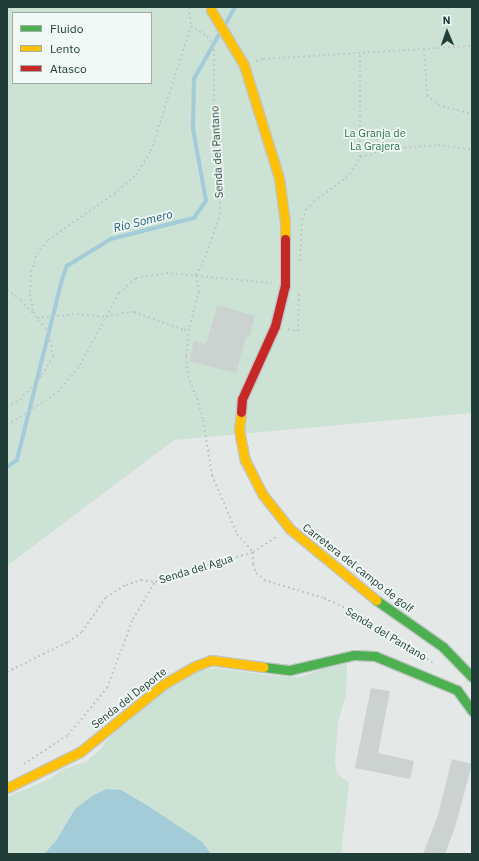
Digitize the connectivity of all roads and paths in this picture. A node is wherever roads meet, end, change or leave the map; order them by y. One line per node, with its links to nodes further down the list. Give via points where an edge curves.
1 (184, 7): 3 (path)
2 (211, 7): 8 (street, Carretera del campo de golf)
3 (189, 8): 4 (path)
4 (191, 26): 13 (path, Senda del Pantano, via 214,44 214,141 221,192 220,218); 18 (path, via 151,151 136,174 114,194 48,240 37,254 30,292 33,311)
5 (472, 46): 6 (path)
6 (424, 49): 7 (path); 9 (path, via 427,95 438,105)
7 (360, 53): 8 (path, via 263,59); 11 (path)
8 (244, 65): 14 (street, Carretera del campo de golf, via 279,178 285,222)
9 (472, 114)
10 (472, 150): 11 (path, via 438,145 389,149)
11 (360, 157): 12 (path, via 346,178 314,201 303,214)
12 (300, 265)
13 (196, 276): 14 (path); 17 (path, via 166,273 136,278 119,293); 20 (path, via 199,291)
14 (285, 285): 19 (street, Carretera del campo de golf)
15 (299, 287): 19 (path, via 298,331)
16 (7, 290): 18 (path, via 21,300)
17 (106, 317): 18 (path, via 77,314); 20 (path, via 134,312 184,330); 22 (path, via 80,365 58,392)
18 (37, 318): 21 (path, via 49,333 54,357 20,400)
19 (275, 326): 23 (street, Carretera del campo de golf, via 242,399 239,430 246,460 263,496)
20 (189, 329): 24 (path, via 186,356 188,376 201,413 212,475 237,534)
21 (7, 407)
22 (7, 425)
23 (290, 529): 24 (path, Senda del Agua); 27 (street, Carretera del campo de golf, via 367,593 443,647)
24 (254, 552): 25 (path, Senda del Agua); 28 (path, Senda del Pantano, via 256,573 264,580 324,598 360,616 429,659 436,667)
25 (155, 582): 26 (path, Senda del Agua, via 141,580 126,585 106,597 82,632 68,642); 30 (path, Senda del Deporte, via 133,619 107,688 68,735)
26 (7, 672)
27 (472, 677)
28 (434, 679): 29 (street, Senda del Deporte, via 457,690); 31 (street, Senda del Deporte, via 375,656 354,655 290,670 211,660 193,666 164,684 80,752)
29 (472, 711)
30 (23, 764)
31 (7, 788)

